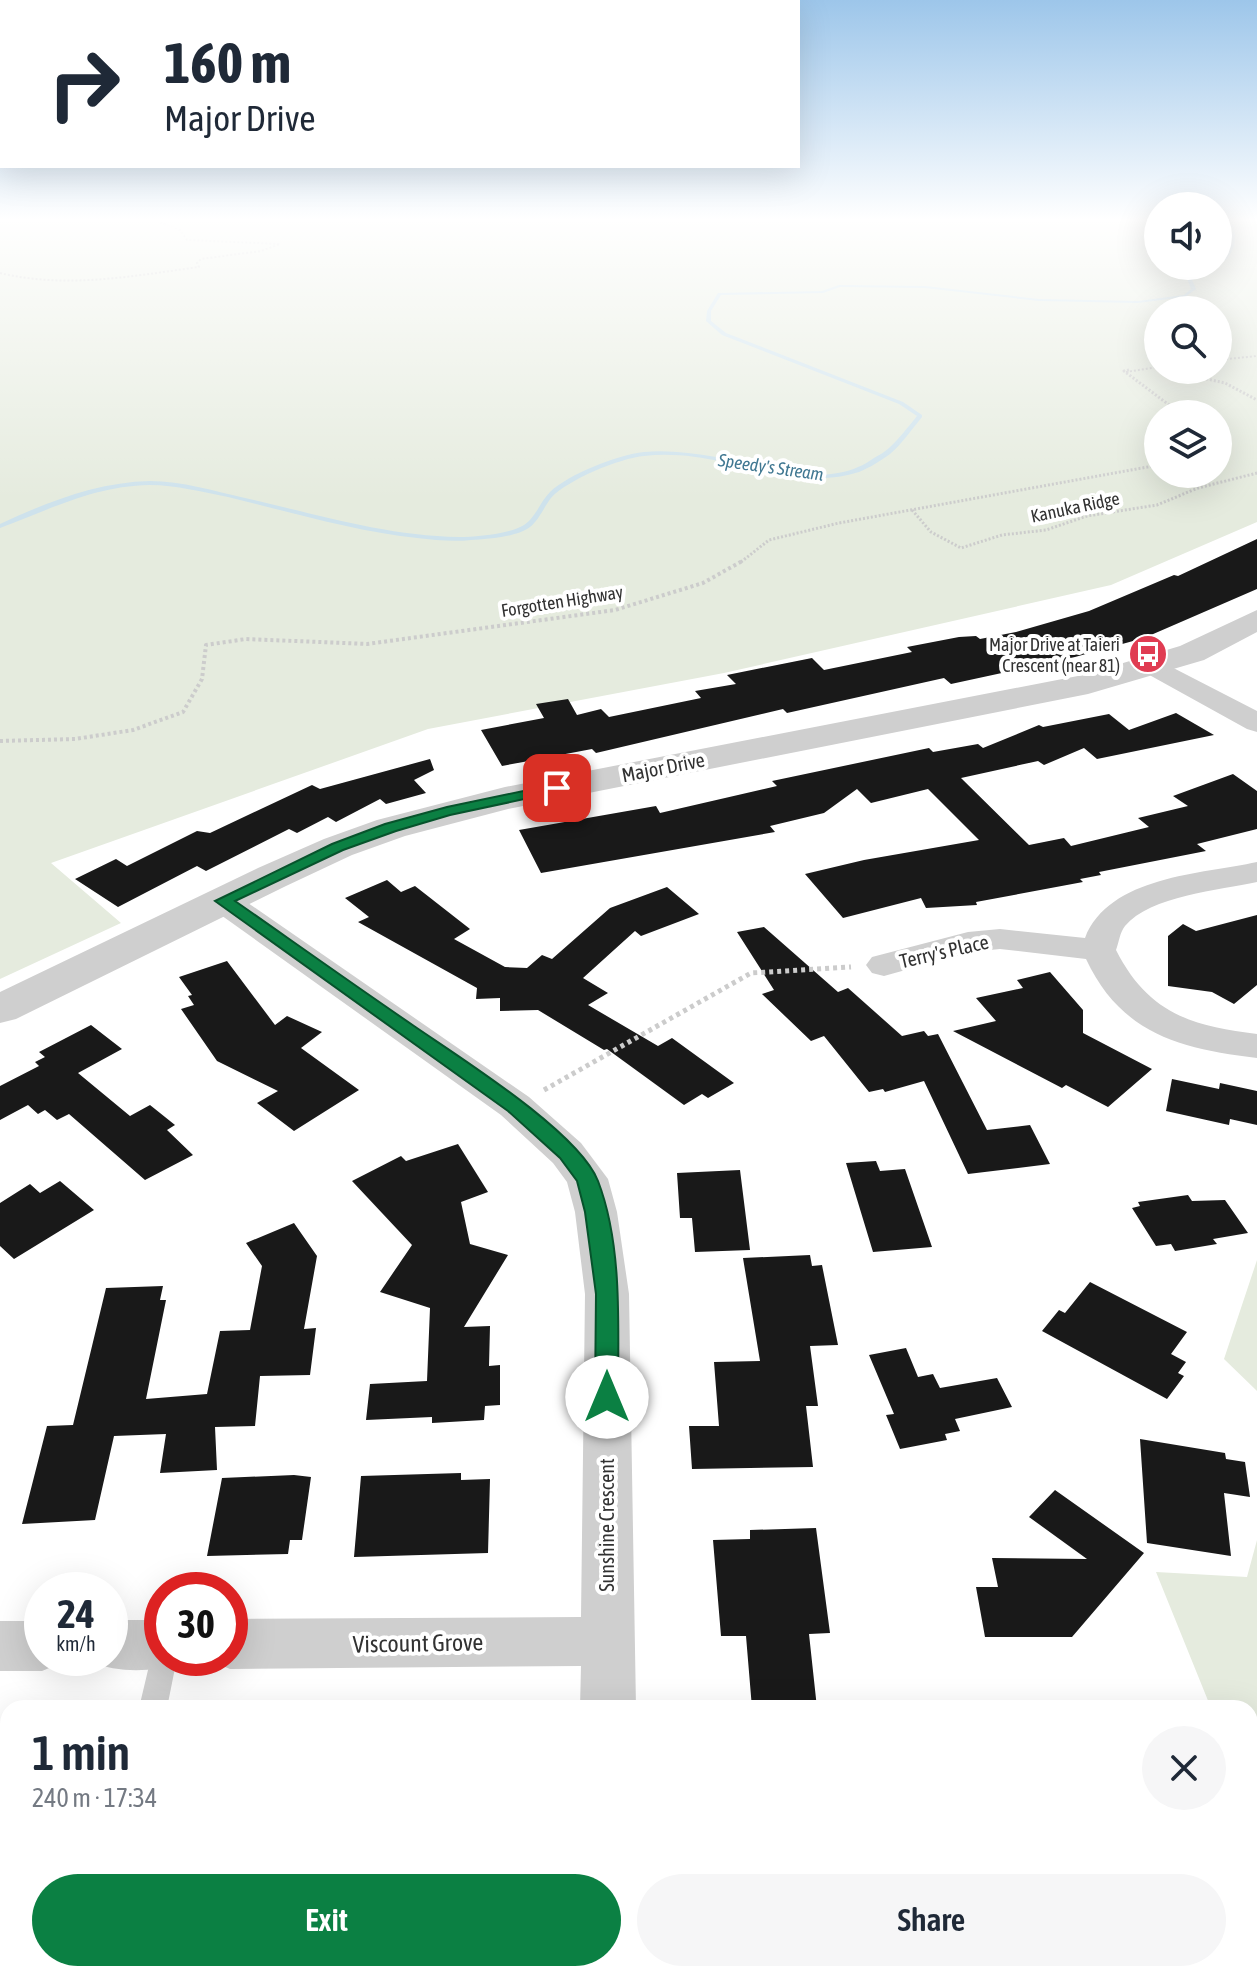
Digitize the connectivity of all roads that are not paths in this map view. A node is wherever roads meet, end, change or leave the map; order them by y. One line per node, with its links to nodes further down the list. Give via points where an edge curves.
1 (1257, 620): 2 (street, Major Drive)
2 (1154, 666): 3 (street); 5 (street, Major Drive, via 1073,687 447,811 338,847)
3 (1257, 723)
4 (1257, 872): 6 (street, via 1138,903 1108,925)
5 (223, 901): 8 (street, Major Drive); 10 (street, Sunshine Crescent, via 515,1106 567,1153 587,1179 607,1294)
6 (1099, 950): 7 (street, Terry's Place, via 1000,939 968,942); 9 (street, via 1114,984 1142,1012 1196,1036)
7 (884, 965)
8 (0, 1009)
9 (1257, 1046)
10 (606, 1641): 11 (street, Viscount Grove); 16 (street, Sunshine Crescent)
11 (248, 1644)
12 (0, 1646): 13 (street)
13 (24, 1646)
14 (159, 1676): 15 (lane)
15 (155, 1700)
16 (608, 1700)

